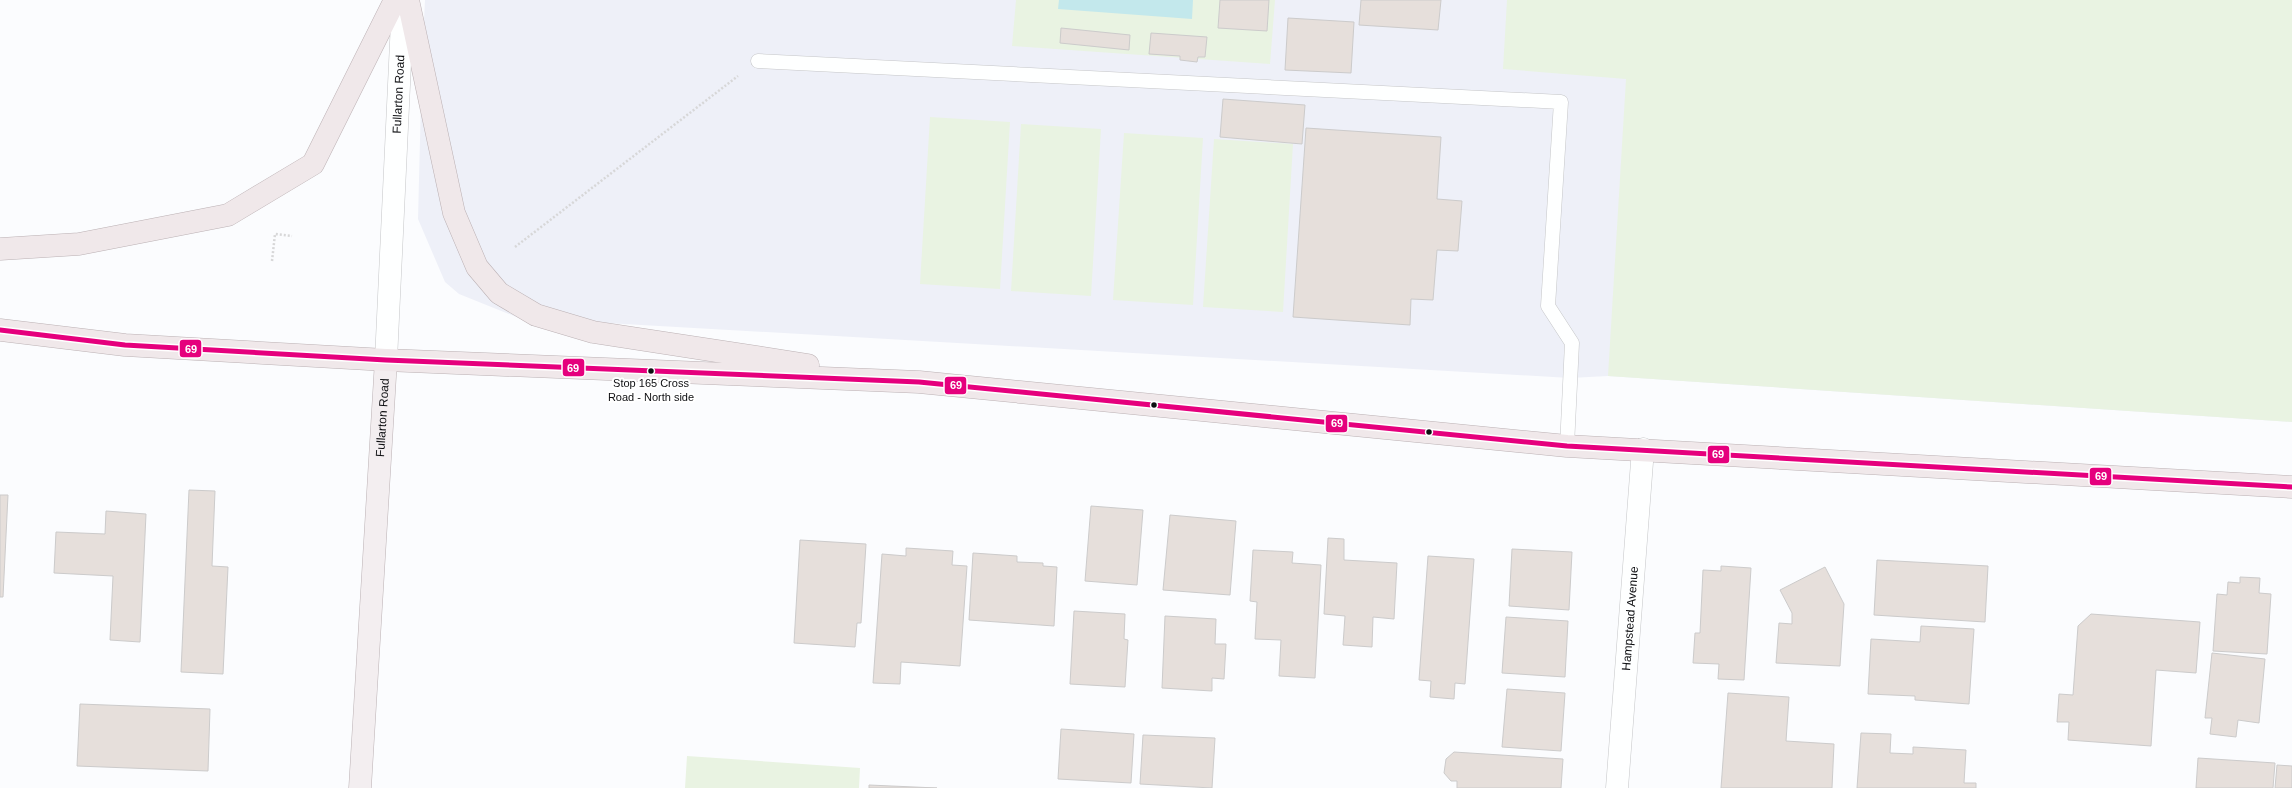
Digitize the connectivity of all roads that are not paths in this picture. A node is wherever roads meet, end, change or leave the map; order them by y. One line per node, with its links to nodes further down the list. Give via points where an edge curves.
1 (395, 0): 5 (highway, via 312,164 228,215 79,244)
2 (403, 0): 7 (main road, Fullarton Road)
3 (408, 0): 8 (highway, via 454,214 477,267 499,293 536,315 593,332)
4 (758, 61): 9 (lane, via 1561,102 1548,306 1572,343)
5 (0, 250)
6 (0, 330): 7 (highway, via 126,345)
7 (386, 360): 8 (highway); 12 (main road, Fullarton Road)
8 (919, 382): 9 (highway)
9 (1567, 446): 10 (highway)
10 (1643, 449): 11 (highway); 13 (main road, Hampstead Avenue)
11 (2292, 487)
12 (360, 788)
13 (1617, 788)

